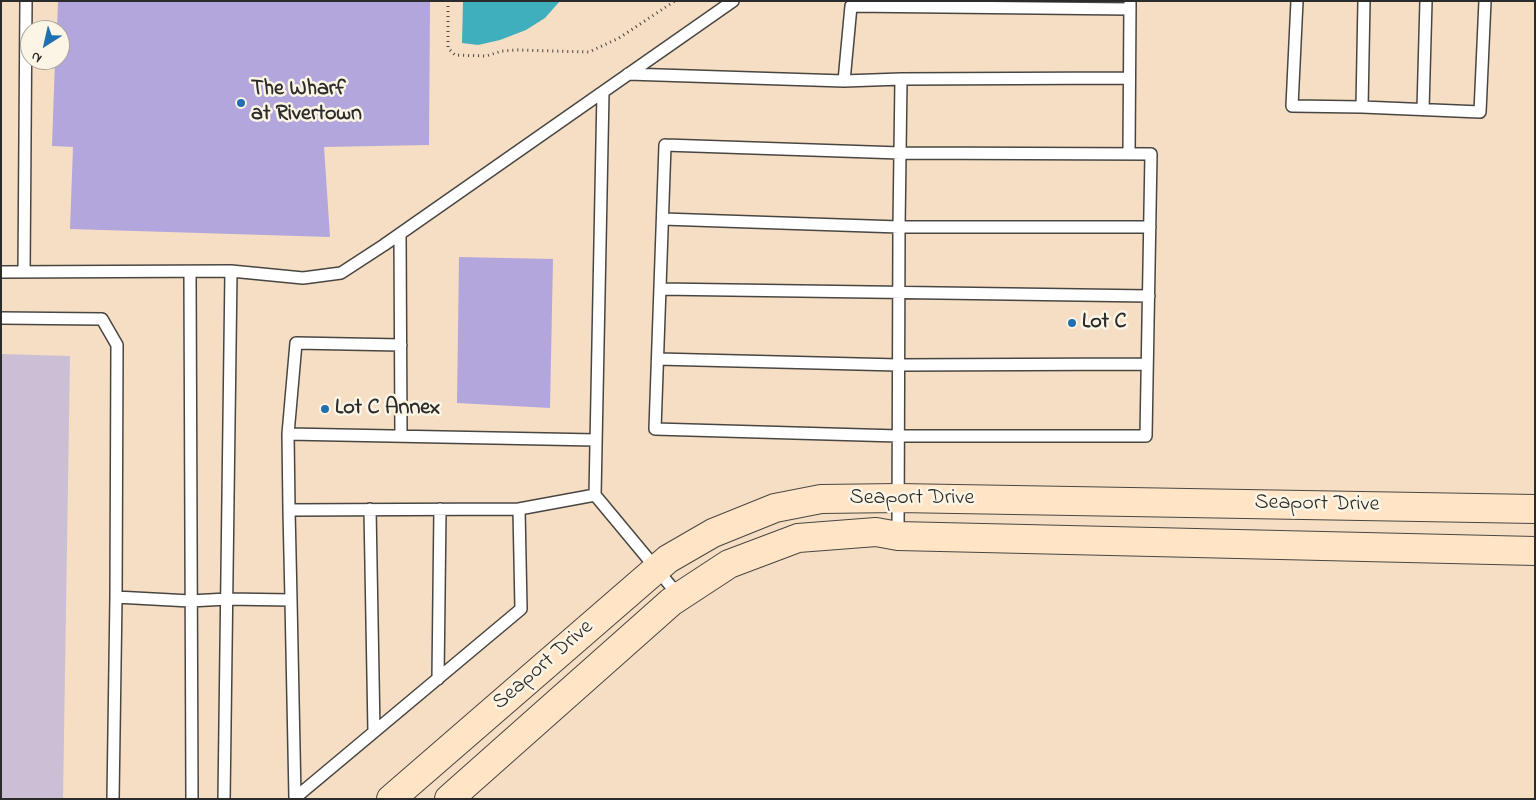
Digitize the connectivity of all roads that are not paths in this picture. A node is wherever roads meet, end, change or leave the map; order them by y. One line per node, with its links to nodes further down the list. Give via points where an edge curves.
1 (26, 1): 23 (lane)
2 (733, 1): 8 (lane)
3 (1297, 1): 13 (lane, via 1292,106)
4 (1364, 1): 13 (lane)
5 (1426, 1): 14 (lane)
6 (1485, 1): 14 (lane, via 1480,112)
7 (1130, 5): 9 (lane); 11 (lane, via 851,6)
8 (628, 74): 11 (lane); 12 (lane)
9 (1130, 78): 10 (lane); 16 (lane)
10 (901, 79): 11 (lane); 15 (lane)
11 (844, 81)
12 (603, 92): 20 (lane); 36 (lane)
13 (1362, 107): 14 (lane)
14 (1423, 109)
15 (900, 153): 16 (lane); 17 (lane, via 666,145); 18 (lane)
16 (1129, 154): 19 (lane, via 1151,154)
17 (662, 220): 18 (lane); 25 (lane)
18 (899, 227): 19 (lane); 26 (lane)
19 (1150, 227): 27 (lane)
20 (400, 234): 21 (lane, via 341,273 303,278); 29 (lane)
21 (231, 271): 24 (lane); 49 (lane)
22 (1, 272): 23 (lane)
23 (24, 272): 24 (lane)
24 (190, 272): 51 (lane)
25 (660, 289): 26 (lane); 30 (lane)
26 (899, 293): 27 (lane); 32 (lane)
27 (1148, 296): 31 (lane)
28 (1, 318): 48 (lane, via 102,318 117,346)
29 (401, 345): 33 (lane, via 296,343); 34 (lane)
30 (658, 359): 32 (lane); 35 (lane, via 655,429)
31 (1148, 364): 32 (lane); 35 (lane, via 1146,436)
32 (898, 365): 35 (lane)
33 (288, 434): 34 (lane); 42 (lane)
34 (402, 436): 36 (lane)
35 (898, 436): 38 (lane)
36 (596, 440): 37 (lane)
37 (596, 495): 40 (lane); 46 (lane)
38 (898, 498): 41 (street, Seaport Drive); 44 (lane); 46 (street, Seaport Drive, via 821,499 776,508 713,533)
39 (370, 509): 42 (lane); 43 (lane); 53 (lane)
40 (519, 509): 43 (lane); 52 (lane, via 521,609)
41 (1535, 509)
42 (289, 510): 50 (lane)
43 (440, 510): 52 (lane)
44 (898, 536): 45 (street, Seaport Drive); 47 (street, Seaport Drive, via 876,532 798,538 729,564)
45 (1535, 552)
46 (657, 568): 47 (lane); 57 (street, Seaport Drive)
47 (679, 596): 58 (street, Seaport Drive)
48 (116, 597): 51 (lane); 54 (lane)
49 (227, 599): 50 (lane); 51 (lane); 56 (lane)
50 (291, 600): 53 (lane, via 295,798)
51 (190, 601): 55 (lane)
52 (438, 679): 53 (lane)
53 (374, 732)
54 (113, 799)
55 (192, 799)
56 (224, 799)
57 (391, 799)
58 (449, 799)

